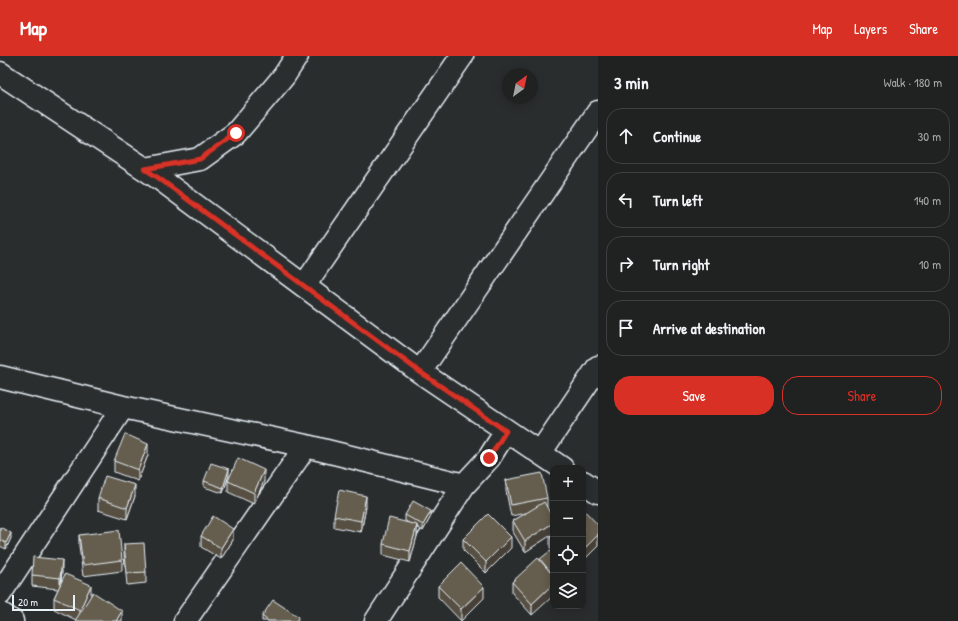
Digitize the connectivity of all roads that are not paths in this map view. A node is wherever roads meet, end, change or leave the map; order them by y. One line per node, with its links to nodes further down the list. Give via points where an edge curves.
1 (297, 56): 5 (street, via 284,76 236,133 200,159)
2 (462, 56): 6 (street)
3 (0, 73): 5 (street)
4 (598, 112): 8 (street)
5 (145, 169): 6 (street)
6 (304, 286): 8 (street)
7 (598, 367): 13 (street)
8 (420, 372): 11 (street)
9 (0, 377): 10 (street)
10 (123, 407): 12 (street); 18 (street)
11 (506, 431): 13 (street); 16 (street, via 489,458)
12 (306, 446): 16 (street); 21 (street)
13 (540, 453): 14 (street)
14 (558, 465)
15 (586, 484): 17 (street)
16 (464, 485): 22 (street)
17 (598, 492)
18 (0, 594)
19 (0, 613): 20 (street)
20 (12, 621)
21 (185, 621)
22 (376, 621)

